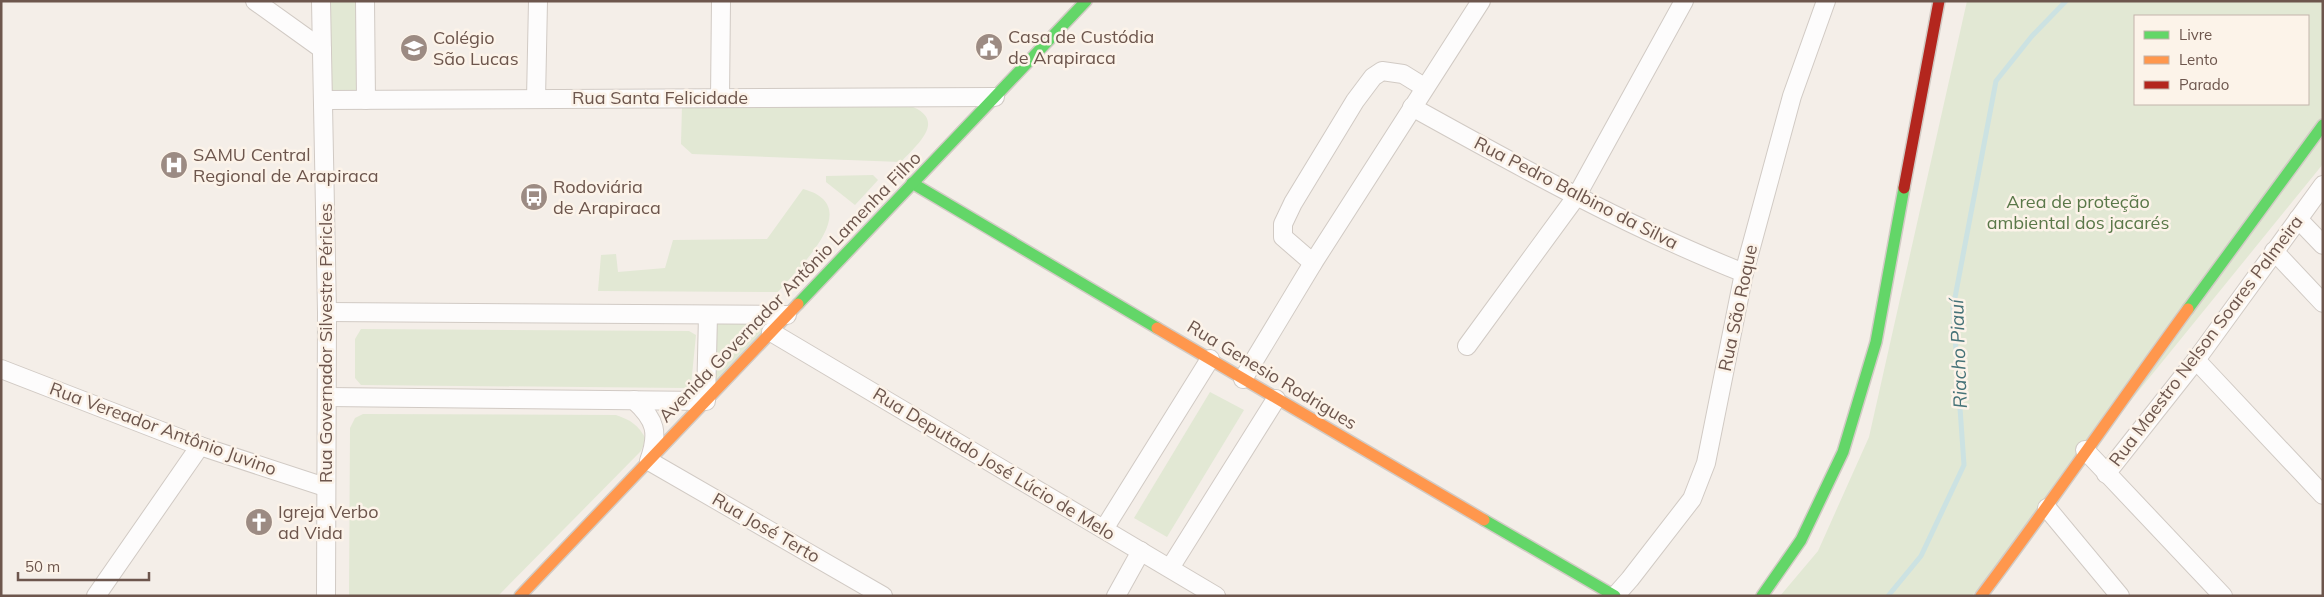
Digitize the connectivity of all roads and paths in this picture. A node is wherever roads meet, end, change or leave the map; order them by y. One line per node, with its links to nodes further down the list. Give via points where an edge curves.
1 (255, 1): 11 (street)
2 (321, 1): 11 (street, Rua Governador Silvestre Péricles)
3 (366, 1): 17 (street)
4 (538, 1): 15 (street)
5 (721, 1): 14 (street)
6 (1086, 1): 13 (main road, Avenida Governador Antônio Lamenha Filho)
7 (1480, 1): 12 (street)
8 (1684, 1): 22 (street)
9 (1826, 1): 27 (street, Rua São Roque, via 1792,96)
10 (1939, 1): 59 (main road, via 1876,342 1843,452 1801,540)
11 (322, 49): 16 (street, Rua Governador Silvestre Péricles)
12 (1424, 86): 18 (street); 26 (street, via 1403,74 1382,71 1355,100 1283,224 1283,237)
13 (995, 97): 14 (street, Rua Santa Felicidade); 20 (main road, Avenida Governador Antônio Lamenha Filho)
14 (720, 98): 15 (street, Rua Santa Felicidade)
15 (536, 99): 17 (street, Rua Santa Felicidade)
16 (325, 100): 17 (street, Rua Santa Felicidade); 29 (street, Rua Governador Silvestre Péricles)
17 (366, 100)
18 (1412, 107): 22 (street, Rua Pedro Balbino da Silva); 26 (street)
19 (2323, 125): 43 (main road)
20 (912, 183): 31 (main road, Avenida Governador Antônio Lamenha Filho); 34 (main road, Rua Genesio Rodrigues)
21 (2323, 185): 23 (street, Rua Maestro Nelson Soares Palmeira)
22 (1576, 197): 27 (street, Rua Pedro Balbino da Silva, via 1686,250); 33 (street)
23 (2298, 219): 24 (street); 25 (street, Rua Maestro Nelson Soares Palmeira)
24 (2323, 245)
25 (2274, 251): 28 (street); 35 (street, Rua Maestro Nelson Soares Palmeira)
26 (1313, 263): 37 (street)
27 (1744, 273): 58 (street, Rua São Roque, via 1706,463 1692,499)
28 (2323, 303)
29 (327, 312): 30 (street); 38 (street, Rua Governador Silvestre Péricles)
30 (708, 315): 31 (street); 41 (street)
31 (788, 315): 32 (main road, Avenida Governador Antônio Lamenha Filho)
32 (771, 332): 41 (main road, Avenida Governador Antônio Lamenha Filho); 49 (street, Rua Deputado José Lúcio de Melo)
33 (1467, 346)
34 (1210, 359): 37 (main road, Rua Genesio Rodrigues); 49 (street)
35 (2196, 360): 45 (street, Rua Maestro Nelson Soares Palmeira); 47 (street)
36 (1, 369): 42 (street, Rua Vereador Antônio Juvino)
37 (1243, 379): 39 (main road, Rua Genesio Rodrigues)
38 (328, 397): 40 (street); 46 (street, Rua Governador Silvestre Péricles)
39 (1276, 399): 51 (street); 58 (main road, Rua Genesio Rodrigues)
40 (634, 400): 41 (street); 44 (street, via 652,420 656,432)
41 (706, 401): 44 (main road, Avenida Governador Antônio Lamenha Filho)
42 (200, 446): 46 (street, Rua Vereador Antônio Juvino); 52 (street)
43 (2085, 450): 45 (street); 48 (main road)
44 (649, 460): 54 (main road, Avenida Governador Antônio Lamenha Filho); 55 (street, Rua José Terto)
45 (2106, 474): 62 (street)
46 (325, 486): 53 (street, Rua Governador Silvestre Péricles)
47 (2323, 495)
48 (2047, 508): 60 (main road); 61 (street)
49 (1104, 529): 50 (street, Rua Deputado José Lúcio de Melo)
50 (1141, 551): 51 (street, Rua Deputado José Lúcio de Melo); 56 (street)
51 (1170, 568): 57 (street, Rua Deputado José Lúcio de Melo)
52 (96, 596)
53 (326, 596)
54 (520, 596)
55 (883, 596)
56 (1116, 596)
57 (1216, 596)
58 (1615, 596)
59 (1762, 596)
60 (1981, 596)
61 (2120, 596)
62 (2223, 596)

